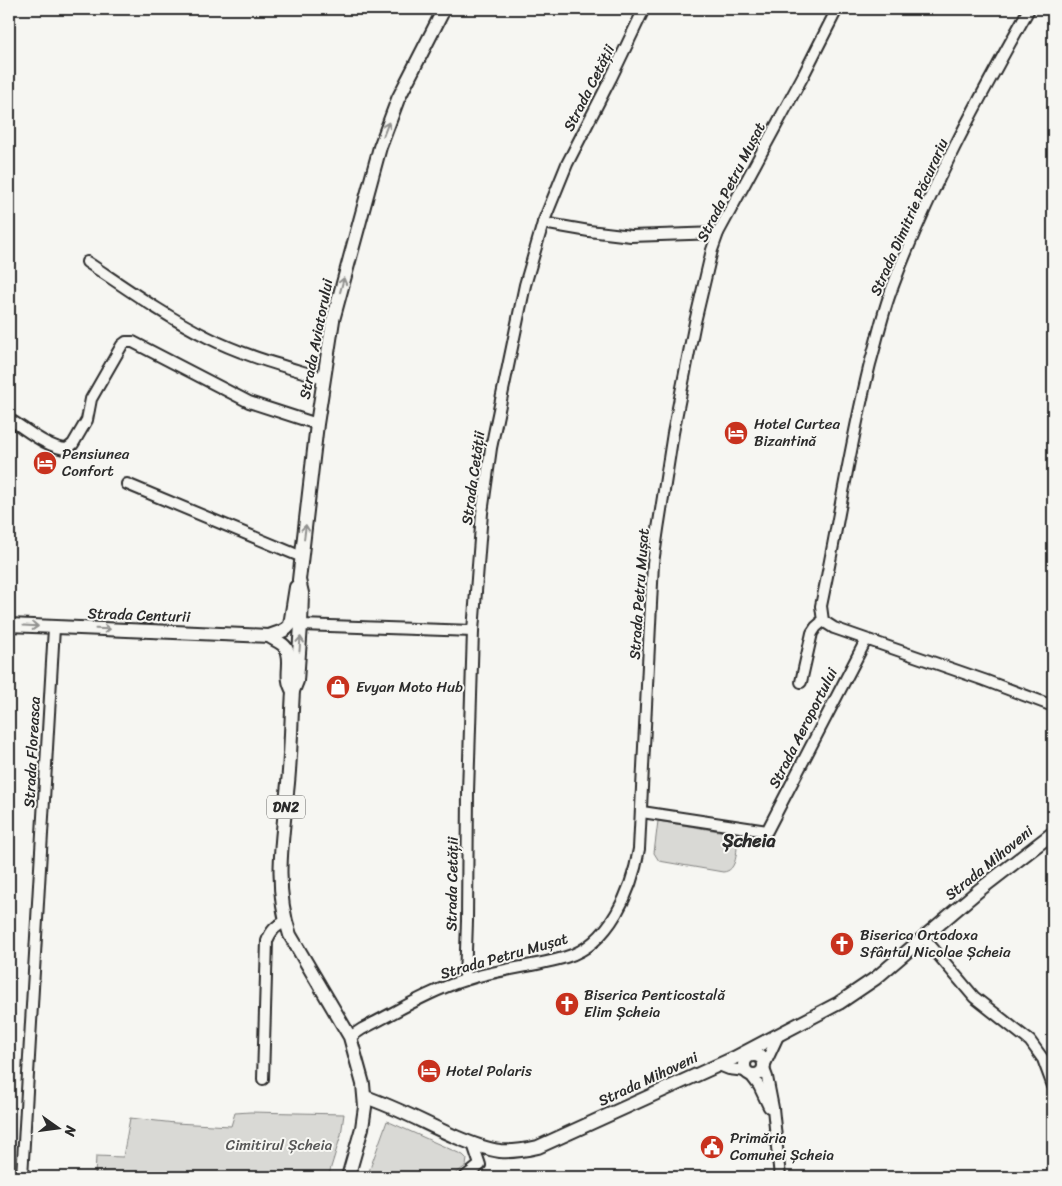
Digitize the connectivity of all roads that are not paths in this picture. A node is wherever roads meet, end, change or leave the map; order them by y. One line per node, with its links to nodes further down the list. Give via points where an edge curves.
1 (444, 9): 8 (main road, Strada Aviatorului, one-way to 1, via 333,320 380,147 398,99)
2 (644, 9): 5 (street, Strada Cetății, via 567,164)
3 (837, 9): 6 (street, Strada Petru Mușat)
4 (1029, 9): 14 (street, Strada Dimitrie Păcurariu, via 953,152 890,292 852,444 821,606)
5 (543, 223): 6 (street, via 631,236); 18 (street, Strada Cetății, via 525,285 491,448 482,513)
6 (718, 233): 24 (street, Strada Petru Mușat, via 695,322 658,529 653,572)
7 (87, 262): 8 (street, via 207,337 233,349)
8 (323, 378): 10 (main road, Strada Aviatorului)
9 (9, 419): 10 (street, via 47,442 67,449 87,420 91,399 122,345 133,342 249,402)
10 (317, 424): 12 (main road, Strada Aviatorului, one-way to 10)
11 (127, 484): 12 (street)
12 (302, 557): 13 (main road, Strada Aviatorului)
13 (299, 580): 16 (main road, Strada Aviatorului); 19 (main road, via 294,590 290,625 281,633)
14 (824, 620): 20 (street, via 834,628); 21 (street, via 812,633)
15 (9, 625): 17 (main road, Strada Centurii, one-way to 17)
16 (301, 625): 18 (street); 22 (main road, Strada Aviatorului, one-way to 16, via 297,681)
17 (54, 628): 19 (main road, Strada Centurii, one-way to 19); 39 (street, Strada Floreasca)
18 (474, 631): 28 (street, Strada Cetății)
19 (269, 636): 22 (main road, DN2, via 286,648 288,683)
20 (866, 640): 23 (street); 24 (street, Strada Aeroportului, via 767,831)
21 (801, 682)
22 (293, 691): 26 (main road, DN2, via 281,864)
23 (1053, 706)
24 (642, 812): 28 (street, Strada Petru Mușat, via 632,880 606,929 568,957)
25 (1053, 833): 27 (main road, Strada Mihoveni, via 985,885)
26 (285, 922): 30 (main road, DN2); 34 (street, via 271,932 267,941)
27 (924, 938): 29 (main road, Strada Mihoveni, via 856,992); 35 (street, via 974,997 1030,1041 1043,1059)
28 (465, 980): 30 (street, Strada Petru Mușat, via 443,988)
29 (778, 1036): 31 (main road, Strada Mihoveni); 33 (street)
30 (350, 1037): 36 (main road, DN2)
31 (748, 1062): 32 (main road, Strada Mihoveni); 32 (street, via 729,1069); 33 (main road, via 761,1057); 33 (main road, via 759,1074); 37 (street)
32 (718, 1065): 38 (main road, Strada Mihoveni, via 538,1147 499,1151)
33 (764, 1067): 37 (street)
34 (263, 1079)
35 (1053, 1086)
36 (365, 1098): 38 (main road, Strada Mihoveni); 40 (main road, DN2, via 360,1141)
37 (773, 1117): 42 (street)
38 (473, 1144): 41 (street, via 480,1165)
39 (22, 1177)
40 (348, 1177)
41 (465, 1177)
42 (780, 1177)

